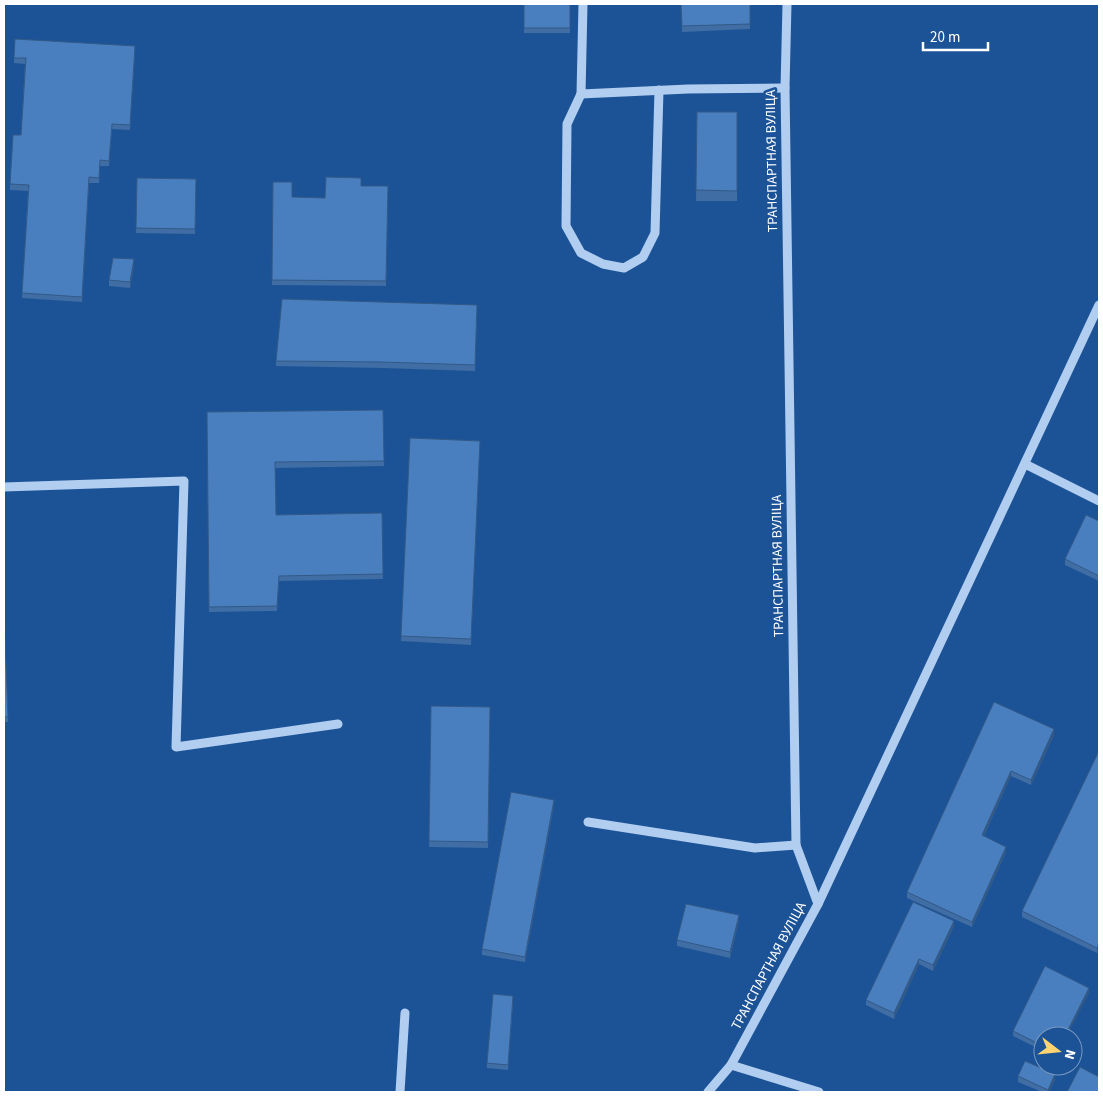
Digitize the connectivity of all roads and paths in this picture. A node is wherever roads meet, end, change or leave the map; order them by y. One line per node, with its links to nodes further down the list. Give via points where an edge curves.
1 (583, 4): 5 (street)
2 (787, 4): 3 (street, ТРАНСПАРТНАЯ ВУЛІЦА)
3 (785, 88): 4 (street); 12 (street, ТРАНСПАРТНАЯ ВУЛІЦА)
4 (659, 90): 5 (street); 5 (street, via 655,233 643,257 624,268 603,264 581,253 566,226 567,124)
5 (581, 94)
6 (1099, 305): 7 (street)
7 (1025, 464): 9 (street); 13 (street)
8 (4, 487): 10 (street, via 184,481 176,747)
9 (1099, 501)
10 (338, 724)
11 (588, 822): 12 (street, via 755,848)
12 (796, 845): 13 (street, ТРАНСПАРТНАЯ ВУЛІЦА)
13 (818, 904): 15 (street, ТРАНСПАРТНАЯ ВУЛІЦА)
14 (405, 1013): 16 (street)
15 (732, 1065): 17 (street, ТРАНСПАРТНАЯ ВУЛІЦА); 18 (street)
16 (400, 1092)
17 (708, 1092)
18 (819, 1092)

